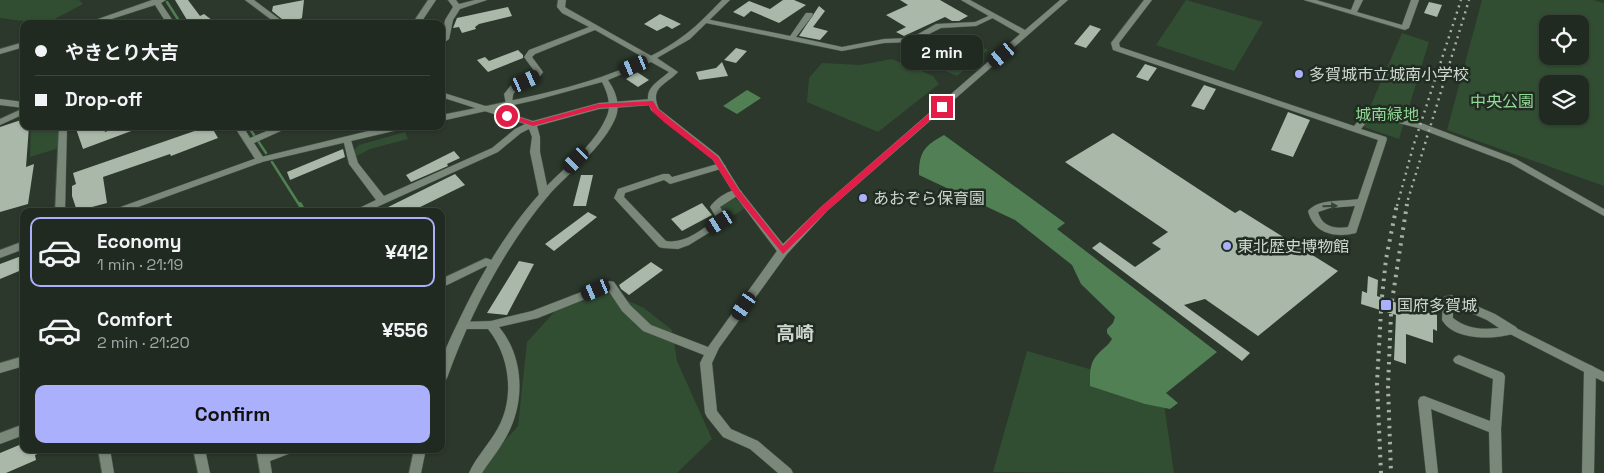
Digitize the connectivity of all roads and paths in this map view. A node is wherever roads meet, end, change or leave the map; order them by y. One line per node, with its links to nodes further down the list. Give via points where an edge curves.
1 (249, 0): 19 (street)
2 (432, 0): 20 (street)
3 (483, 0): 13 (street)
4 (562, 0): 22 (street, via 561,6 565,11)
5 (726, 0): 21 (street)
6 (965, 0): 16 (street)
7 (1064, 0): 23 (street)
8 (1148, 0): 41 (street, via 1115,43 1116,48)
9 (1308, 0): 14 (street)
10 (1359, 0): 14 (street)
11 (1415, 0): 14 (street, via 1405,28)
12 (158, 1): 17 (street); 18 (street)
13 (454, 4): 25 (street)
14 (1353, 13)
15 (808, 15): 24 (street)
16 (993, 16): 23 (street); 24 (street, via 976,24 939,26 913,40 884,41 842,49)
17 (102, 20)
18 (167, 20)
19 (276, 20)
20 (419, 20)
21 (706, 21): 24 (street); 28 (street)
22 (596, 27): 28 (street); 32 (street, via 532,52 528,57 539,72 515,86 508,94)
23 (1026, 34): 59 (street, via 824,209)
24 (792, 38)
25 (445, 39)
26 (20, 45): 27 (street)
27 (0, 52)
28 (651, 58): 29 (street); 33 (street, via 674,72 654,89)
29 (603, 78): 32 (street); 35 (street, via 614,97)
30 (445, 95): 36 (street)
31 (0, 102): 34 (street)
32 (509, 102): 36 (street)
33 (651, 102): 35 (street); 49 (street, via 655,110 711,154)
34 (20, 104)
35 (614, 105): 40 (street, via 598,106); 51 (street, via 612,118 606,127)
36 (483, 108): 38 (street); 40 (street)
37 (20, 113): 39 (street)
38 (445, 117)
39 (0, 122)
40 (533, 124): 51 (street); 53 (street, via 518,130 495,150)
41 (1356, 129): 52 (street, via 1383,139); 57 (street, via 1368,116 1375,114 1421,126 1513,161)
42 (62, 130): 54 (street)
43 (241, 130): 47 (street)
44 (278, 130): 47 (street)
45 (384, 130): 46 (street)
46 (348, 138): 48 (street); 53 (street, via 354,164)
47 (250, 141): 48 (street)
48 (260, 160): 55 (street)
49 (721, 166): 50 (street); 50 (street, via 670,182 666,176 621,191 619,198 663,244 670,246 685,243 720,222 722,218 715,208 717,204)
50 (737, 192): 59 (street)
51 (544, 195): 61 (street)
52 (1362, 200): 52 (street, one-way to 52, via 1352,230 1331,231 1314,220 1313,211 1319,206 1353,204)
53 (382, 201): 56 (street)
54 (60, 208)
55 (126, 208)
56 (367, 208)
57 (1604, 213)
58 (20, 246): 60 (street)
59 (783, 251): 66 (street)
60 (0, 254)
61 (493, 265): 62 (street, via 486,262); 63 (street)
62 (445, 282)
63 (463, 325): 64 (street); 70 (street)
64 (491, 325): 66 (street, via 534,315 610,285 626,308 647,328); 85 (street, via 498,331 509,356 515,389 506,427)
65 (1512, 330): 65 (street, via 1475,334 1450,323 1447,320 1448,300 1456,300); 71 (street)
66 (711, 354): 86 (street, via 706,363 711,413 726,433 754,445)
67 (1459, 360): 73 (street, via 1499,376)
68 (20, 362): 69 (street)
69 (0, 368)
70 (445, 368)
71 (1590, 370): 72 (street); 88 (street)
72 (1604, 377)
73 (1495, 429): 80 (street); 87 (street, via 1424,401)
74 (20, 431): 75 (street)
75 (0, 439)
76 (105, 453): 81 (street)
77 (200, 453): 82 (street)
78 (263, 453): 83 (street)
79 (419, 453): 84 (street)
80 (1499, 472)
81 (108, 473)
82 (204, 473)
83 (266, 473)
84 (415, 473)
85 (475, 473)
86 (787, 473)
87 (1432, 473)
88 (1588, 473)

